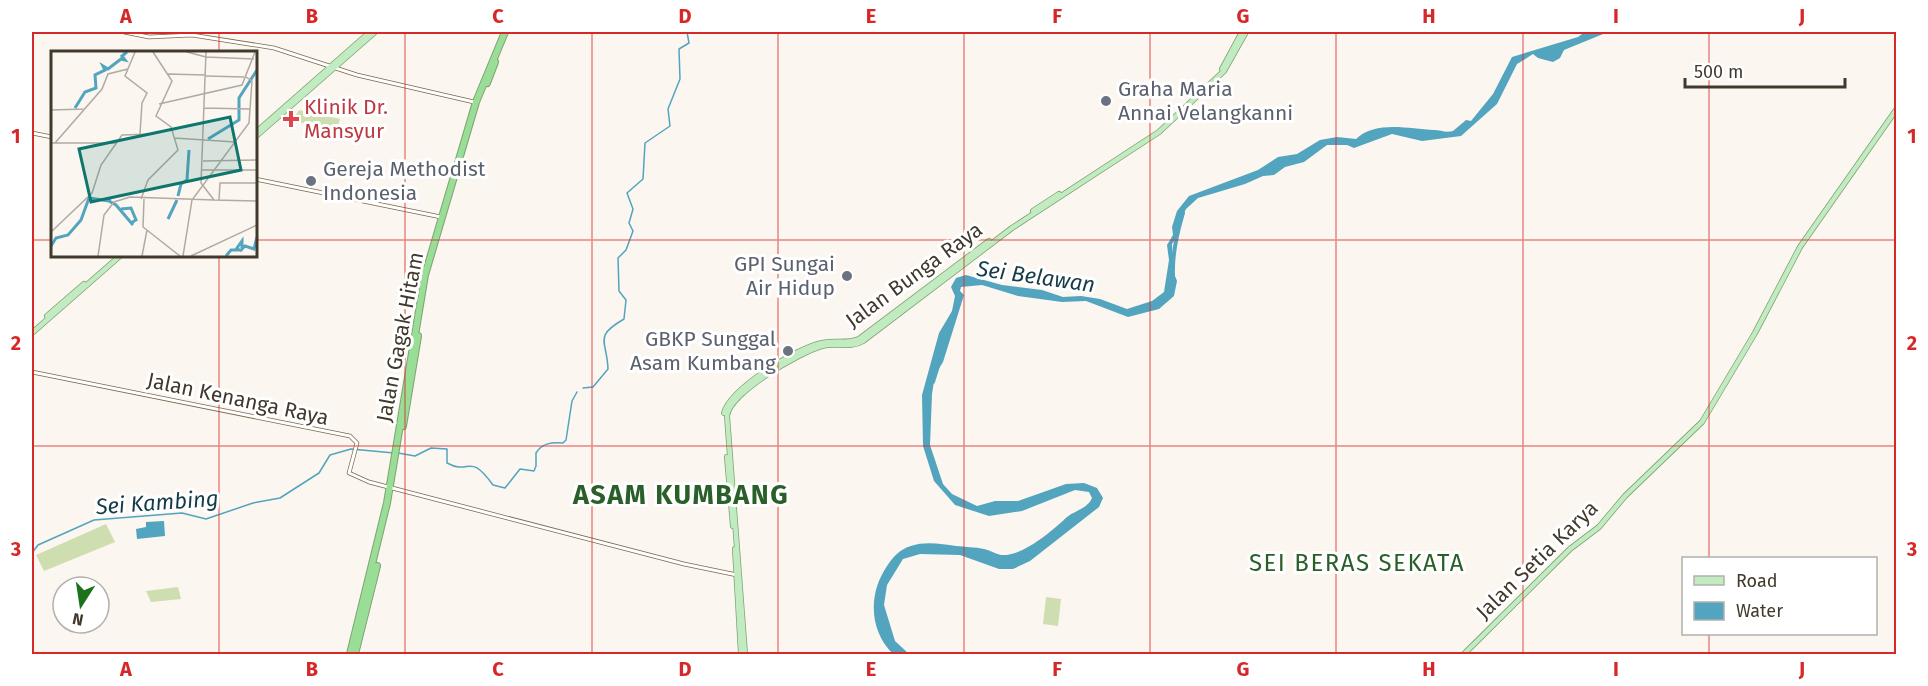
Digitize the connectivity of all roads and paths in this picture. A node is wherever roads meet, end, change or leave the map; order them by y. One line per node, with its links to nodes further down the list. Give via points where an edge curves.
1 (124, 32): 6 (street, via 149,37 188,34 240,42 285,50)
2 (370, 32): 6 (main road)
3 (375, 32): 6 (main road)
4 (507, 32): 7 (highway, Jalan Gagak Hitam); 12 (highway, Jalan Gagak Hitam)
5 (1245, 32): 23 (main road, Jalan Bunga Raya, via 1221,70 1157,130 1009,227 859,339 810,348 763,373 728,403 724,410)
6 (332, 67): 7 (street); 10 (main road)
7 (476, 102): 12 (highway, Jalan Gagak Hitam)
8 (1896, 110): 27 (main road, Jalan Setia Karya, via 1794,256 1704,419 1633,487 1599,527 1570,549)
9 (32, 133): 11 (street)
10 (256, 134)
11 (51, 137)
12 (458, 169): 14 (highway, Jalan Gagak Hitam); 20 (highway, Jalan Gagak Hitam, via 429,273)
13 (256, 179): 14 (street)
14 (443, 217): 20 (highway, Jalan Gagak Hitam, via 425,275)
15 (115, 256): 17 (main road)
16 (120, 256): 17 (main road)
17 (46, 318): 18 (main road)
18 (32, 331)
19 (32, 372): 21 (street, Jalan Kenanga Raya, via 350,436 356,439 356,448 349,473)
20 (405, 400): 21 (highway, Jalan Gagak Hitam)
21 (392, 488): 22 (highway, Jalan Gagak Hitam); 23 (street)
22 (375, 567): 24 (highway, Jalan Gagak Hitam); 25 (highway, Jalan Gagak Hitam)
23 (738, 576): 26 (main road, Jalan Bunga Raya)
24 (350, 654)
25 (355, 654)
26 (743, 654)
27 (1464, 654)

